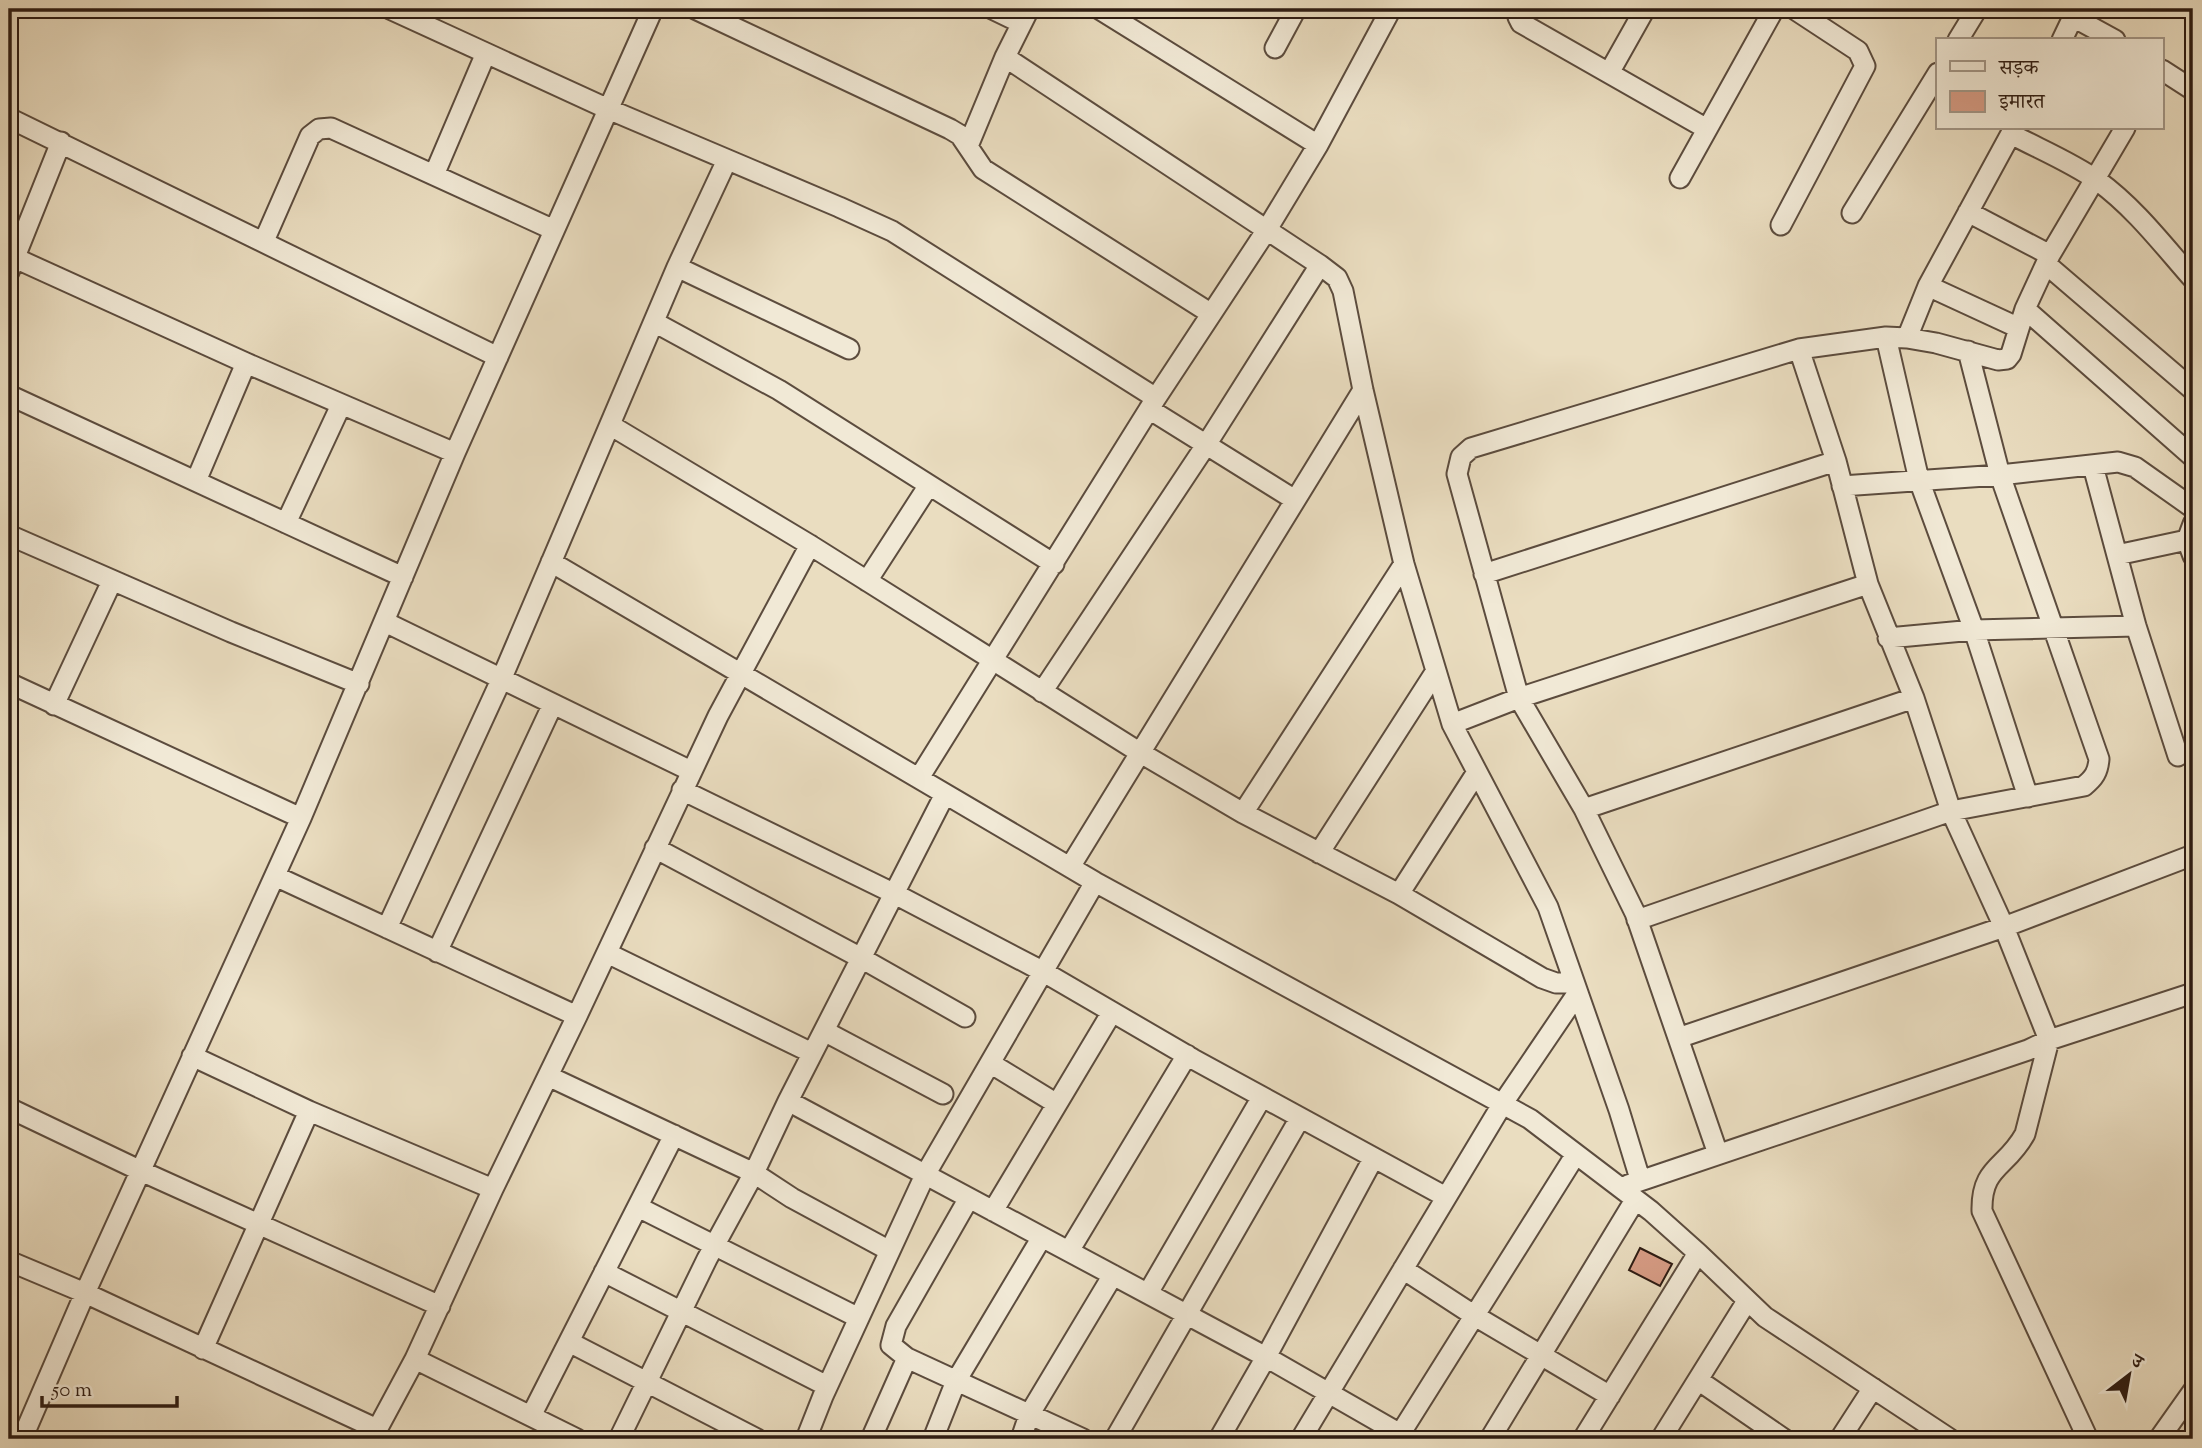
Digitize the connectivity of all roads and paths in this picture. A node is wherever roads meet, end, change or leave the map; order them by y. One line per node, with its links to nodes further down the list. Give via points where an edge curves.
1 (390, 9): 19 (street)
2 (653, 9): 25 (street)
3 (695, 9): 32 (street, via 950,129)
4 (992, 9): 14 (street)
5 (1099, 9): 31 (street)
6 (1296, 9): 18 (street)
7 (1391, 9): 31 (street)
8 (1519, 9): 22 (street, via 1521,23)
9 (1645, 9): 22 (street)
10 (1774, 9): 27 (street)
11 (1794, 9): 39 (street, via 1858,51 1865,66)
12 (1977, 10): 15 (street)
13 (2074, 13): 16 (street); 17 (street)
14 (1025, 16): 20 (street)
15 (1959, 38)
16 (2063, 38)
17 (2112, 38)
18 (1275, 48)
19 (486, 53): 25 (street); 34 (street)
20 (1005, 57): 32 (street); 41 (street)
21 (2164, 71): 24 (street)
22 (1609, 73): 27 (street)
23 (1936, 75): 38 (street)
24 (2193, 90)
25 (608, 109): 33 (street); 40 (street)
26 (9, 118): 30 (street)
27 (1707, 129): 35 (street)
28 (2124, 130): 36 (street)
29 (2012, 131): 36 (street); 37 (street)
30 (61, 142): 42 (street); 44 (street)
31 (1318, 145): 41 (street)
32 (968, 146): 50 (street, via 983,169)
33 (727, 160): 46 (street); 63 (street, via 892,231)
34 (434, 175): 40 (street); 42 (street, via 331,128 319,128 310,136)
35 (1680, 178)
36 (2095, 179): 43 (street); 47 (street, via 2136,214)
37 (1968, 212): 43 (street); 48 (street)
38 (1852, 213)
39 (1781, 225)
40 (554, 230): 58 (street)
41 (1266, 231): 45 (street); 50 (street)
42 (264, 241): 58 (street)
43 (2048, 260): 49 (street); 61 (street)
44 (12, 265): 59 (street)
45 (1320, 265): 60 (street, via 1336,278 1343,292); 66 (street)
46 (677, 267): 51 (street); 55 (street)
47 (2193, 279)
48 (1928, 286): 52 (street); 54 (street)
49 (2025, 309): 52 (street); 68 (street)
50 (1210, 313): 63 (street)
51 (654, 323): 65 (street); 74 (street, via 779,390)
52 (2019, 328): 57 (street, via 2011,354 2003,361)
53 (1886, 337): 54 (street); 56 (street); 72 (street)
54 (1907, 338): 57 (street)
55 (849, 349)
56 (1799, 349): 69 (street); 86 (street, via 1471,448 1461,457 1457,474)
57 (1968, 351): 71 (street)
58 (498, 357): 67 (street)
59 (246, 363): 64 (street); 73 (street)
60 (1363, 390): 76 (street); 85 (street)
61 (2193, 390)
62 (9, 395): 73 (street)
63 (1153, 403): 66 (street); 84 (street)
64 (341, 405): 67 (street); 78 (street)
65 (610, 425): 81 (street); 83 (street)
66 (1206, 444): 76 (street); 102 (street)
67 (455, 453): 87 (street)
68 (2193, 457)
69 (1836, 461): 75 (street); 86 (street)
70 (2093, 466): 71 (street); 77 (street, via 2128,463); 82 (street)
71 (2000, 475): 72 (street); 93 (street)
72 (1919, 480): 75 (street); 94 (street)
73 (196, 481): 78 (street)
74 (929, 485): 84 (street); 89 (street)
75 (1842, 486): 90 (street)
76 (1295, 500): 108 (street)
77 (2193, 508)
78 (286, 523): 87 (street)
79 (9, 535): 88 (street)
80 (2191, 540): 82 (street)
81 (810, 545): 89 (street); 98 (street)
82 (2117, 555): 92 (street)
83 (551, 562): 98 (street); 99 (street)
84 (1054, 564): 96 (street)
85 (1404, 565): 97 (street); 118 (street)
86 (1484, 574): 103 (street)
87 (403, 577): 91 (street)
88 (112, 581): 101 (street); 105 (street)
89 (867, 581): 96 (street)
90 (1868, 584): 95 (street); 103 (street)
91 (385, 622): 99 (street); 101 (street)
92 (2137, 626): 93 (street); 109 (street)
93 (2054, 628): 94 (street); 115 (street, via 2099,760 2098,770 2084,786)
94 (1974, 629): 95 (street); 115 (street)
95 (1888, 638): 104 (street)
96 (993, 662): 102 (street); 112 (street)
97 (1436, 671): 107 (street); 121 (street)
98 (740, 674): 110 (street); 112 (street)
99 (501, 680): 106 (street); 130 (street)
100 (9, 683): 105 (street)
101 (359, 684): 119 (street)
102 (1042, 692): 108 (street)
103 (1519, 698): 107 (street); 116 (street)
104 (1914, 698): 116 (street); 117 (street)
105 (54, 705): 119 (street)
106 (552, 706): 110 (street); 131 (street)
107 (1452, 724): 111 (street)
108 (1139, 752): 118 (street); 123 (street)
109 (2178, 756)
110 (691, 771): 113 (street)
111 (1477, 772): 127 (street); 135 (street, via 1548,907)
112 (919, 778): 114 (street)
113 (682, 790): 120 (street); 126 (street)
114 (945, 794): 123 (street); 126 (street)
115 (2028, 797): 117 (street)
116 (1584, 809): 128 (street)
117 (1951, 811): 128 (street); 129 (street)
118 (1242, 813): 121 (street)
119 (301, 818): 124 (street)
120 (655, 848): 132 (street); 133 (street)
121 (1319, 853): 127 (street)
122 (2193, 855): 129 (street)
123 (1070, 867): 125 (street)
124 (275, 876): 130 (street); 145 (street)
125 (1095, 882): 134 (street); 151 (street)
126 (893, 894): 133 (street); 134 (street)
127 (1399, 894): 135 (street, via 1542,978)
128 (1637, 920): 141 (street)
129 (2004, 927): 141 (street); 142 (street)
130 (387, 928): 131 (street)
131 (436, 952): 138 (street)
132 (607, 954): 138 (street); 143 (street)
133 (860, 958): 139 (street); 140 (street)
134 (1042, 971): 137 (street); 146 (street)
135 (1575, 989): 151 (street); 163 (street)
136 (2193, 993): 142 (street)
137 (1112, 1012): 144 (street); 152 (street)
138 (577, 1016): 147 (street)
139 (965, 1017)
140 (824, 1031): 143 (street); 148 (street)
141 (1678, 1038): 158 (street)
142 (2049, 1040): 158 (street); 224 (street, via 2025,1134 1989,1177 1982,1191 1982,1211)
143 (812, 1054): 150 (street)
144 (1187, 1055): 149 (street); 174 (street)
145 (192, 1056): 154 (street); 160 (street)
146 (990, 1063): 152 (street); 162 (street)
147 (548, 1076): 156 (street); 164 (street)
148 (943, 1094)
149 (1262, 1097): 155 (street); 181 (street)
150 (788, 1101): 161 (street); 162 (street)
151 (1503, 1103): 157 (street); 166 (street)
152 (1057, 1104): 169 (street)
153 (9, 1108): 160 (street)
154 (309, 1111): 164 (street); 170 (street)
155 (1300, 1118): 159 (street); 185 (street)
156 (674, 1135): 161 (street); 168 (street)
157 (1576, 1154): 165 (street); 186 (street)
158 (1718, 1154): 163 (street)
159 (1373, 1159): 166 (street); 191 (street)
160 (141, 1171): 170 (street); 180 (street)
161 (754, 1173): 172 (street); 173 (street)
162 (925, 1175): 167 (street); 173 (street)
163 (1640, 1179): 165 (street)
164 (493, 1189): 183 (street)
165 (1628, 1194): 175 (street); 190 (street)
166 (1446, 1196): 177 (street)
167 (969, 1198): 169 (street); 192 (street, via 895,1326 891,1345)
168 (638, 1206): 172 (street); 178 (street)
169 (993, 1211): 171 (street)
170 (259, 1223): 183 (street); 189 (street)
171 (1042, 1237): 174 (street); 195 (street)
172 (715, 1245): 184 (street); 187 (street)
173 (890, 1251): 187 (street)
174 (1069, 1251): 179 (street)
175 (1698, 1253): 182 (street); 201 (street)
176 (9, 1261): 180 (street)
177 (1402, 1269): 186 (street); 200 (street)
178 (604, 1272): 184 (street); 188 (street)
179 (1113, 1275): 181 (street); 202 (street)
180 (85, 1293): 189 (street); 205 (street)
181 (1148, 1293): 185 (street)
182 (1747, 1301): 194 (street); 198 (street)
183 (440, 1306): 193 (street)
184 (682, 1311): 196 (street); 197 (street)
185 (1187, 1314): 191 (street); 215 (street)
186 (1475, 1316): 190 (street); 206 (street)
187 (859, 1318): 197 (street)
188 (569, 1342): 196 (street); 203 (street)
189 (203, 1349): 204 (street)
190 (1541, 1356): 201 (street); 218 (street)
191 (1266, 1357): 200 (street); 216 (street)
192 (907, 1358): 195 (street); 211 (street)
193 (415, 1359): 203 (street); 204 (street)
194 (1698, 1380): 220 (street); 221 (street)
195 (956, 1381): 202 (street); 212 (street)
196 (646, 1383): 208 (street); 209 (street)
197 (827, 1386): 210 (street)
198 (1873, 1388): 222 (street); 223 (street)
199 (2193, 1391): 225 (street)
200 (1328, 1392): 206 (street); 217 (street)
201 (1610, 1396): 219 (street)
202 (1029, 1415): 213 (street); 214 (street)
203 (531, 1416): 207 (street)
204 (375, 1434)
205 (22, 1435)
206 (1402, 1438)
207 (577, 1439)
208 (618, 1439)
209 (757, 1439)
210 (806, 1439)
211 (872, 1439)
212 (933, 1439)
213 (1021, 1439)
214 (1083, 1439)
215 (1115, 1439)
216 (1219, 1439)
217 (1301, 1439)
218 (1490, 1439)
219 (1583, 1439)
220 (1661, 1439)
221 (1784, 1439)
222 (1840, 1439)
223 (1950, 1439)
224 (2088, 1439)
225 (2159, 1439)

